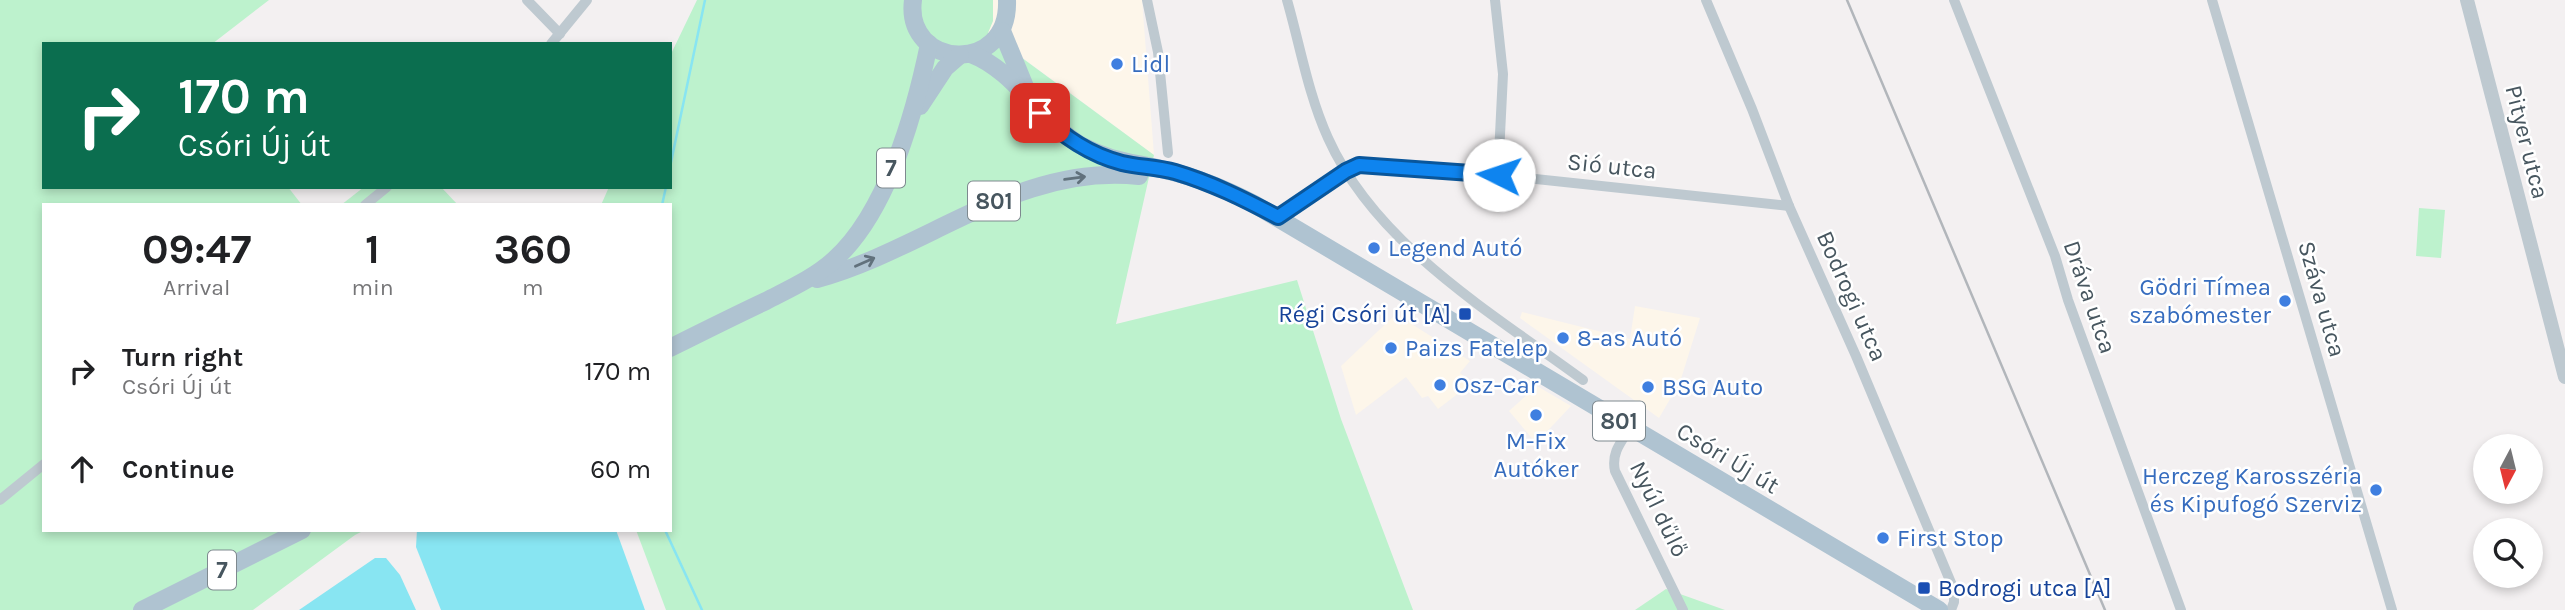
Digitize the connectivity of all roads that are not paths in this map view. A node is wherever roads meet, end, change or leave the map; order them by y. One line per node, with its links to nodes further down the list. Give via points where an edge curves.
1 (527, 0): 13 (street)
2 (587, 0): 13 (street)
3 (913, 0): 15 (main road, via 917,29)
4 (1007, 0): 12 (main road)
5 (1147, 0): 19 (street, via 1158,52)
6 (1287, 0): 20 (street, via 1321,122)
7 (1496, 0): 21 (street, via 1503,74)
8 (1706, 0): 25 (street, Bodrogi utca)
9 (1954, 0): 39 (street, Dráva utca, via 2055,256)
10 (2212, 0): 40 (street, Száva utca)
11 (2467, 0): 29 (street, Pityer utca)
12 (1002, 31): 16 (main road, 7, via 989,45); 17 (main road, 801)
13 (560, 34): 14 (street)
14 (553, 42)
15 (929, 44): 16 (main road, via 943,52); 18 (main road, 7)
16 (965, 55): 17 (main road, 801, via 996,68); 18 (main road, 7, via 945,68)
17 (1033, 104): 22 (main road, 801, via 1066,136 1106,158)
18 (912, 118): 27 (main road, 7, via 864,226 832,262)
19 (1168, 153)
20 (1346, 171): 21 (street, Sió utca, via 1359,165); 26 (street, Sió utca); 30 (street, via 1412,250)
21 (1499, 175): 25 (street, Sió utca)
22 (1200, 180): 26 (main road, Csóri Új út / 801); 27 (main road, 801, one-way to 22, via 859,265 1033,186 1109,174)
23 (385, 189): 24 (street)
24 (367, 203)
25 (1789, 206): 38 (street, Bodrogi utca, via 1954,590)
26 (1278, 217): 31 (main road, Csóri Új út / 801)
27 (800, 283): 28 (main road, 7)
28 (672, 347)
29 (2565, 377)
30 (1583, 380)
31 (1630, 428): 36 (street, Nyúl dűlő, via 1615,452 1615,471); 37 (main road, Csóri Új út / 801)
32 (42, 466): 33 (street)
33 (0, 500)
34 (298, 532): 35 (main road, 7)
35 (142, 610)
36 (1683, 610)
37 (1939, 610)
38 (1951, 610)
39 (2181, 610)
40 (2392, 610)

